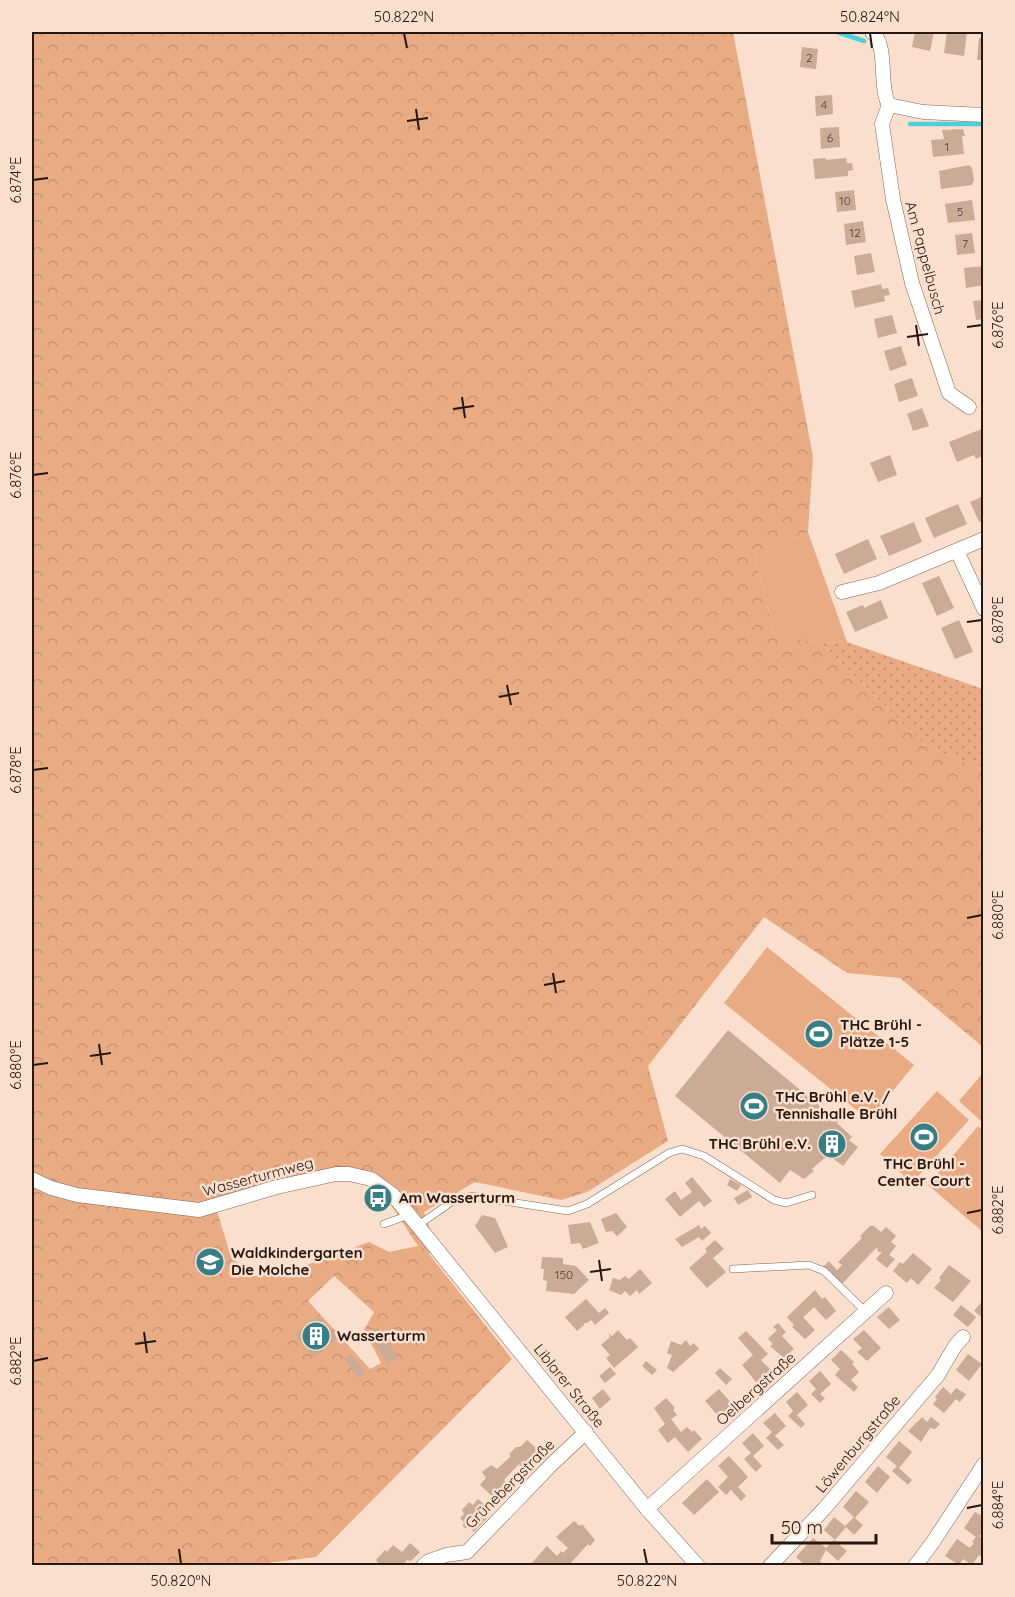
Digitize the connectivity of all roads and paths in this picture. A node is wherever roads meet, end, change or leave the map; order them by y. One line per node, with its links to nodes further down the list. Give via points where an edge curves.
1 (872, 32): 2 (street, via 877,36 881,53)
2 (889, 105): 3 (street, via 923,112); 4 (street, Am Pappelbusch, via 882,124 892,199 912,283 949,393)
3 (984, 115)
4 (969, 407)
5 (984, 539): 6 (street)
6 (957, 551): 7 (street, via 879,583); 8 (street)
7 (842, 592)
8 (984, 609)
9 (32, 1179): 11 (street, Wasserturmweg, via 77,1195 199,1210 277,1187 349,1174 382,1186)
10 (812, 1195): 11 (lane, via 786,1203 774,1200 704,1156 682,1149 568,1211 471,1196)
11 (413, 1220): 12 (lane); 17 (street, Liblarer Straße)
12 (384, 1224)
13 (733, 1269): 15 (lane, via 809,1266 824,1270)
14 (886, 1293): 15 (street, Oelbergstraße)
15 (866, 1312): 19 (street, Oelbergstraße)
16 (963, 1337): 23 (street, Löwenburgstraße, via 938,1375)
17 (585, 1432): 19 (street, Liblarer Straße); 20 (street, Grünebergstraße)
18 (984, 1464): 24 (street)
19 (647, 1509): 22 (street, Liblarer Straße)
20 (465, 1559): 21 (street, Grünebergstraße, via 446,1555)
21 (423, 1566)
22 (698, 1566)
23 (770, 1566)
24 (915, 1566)

